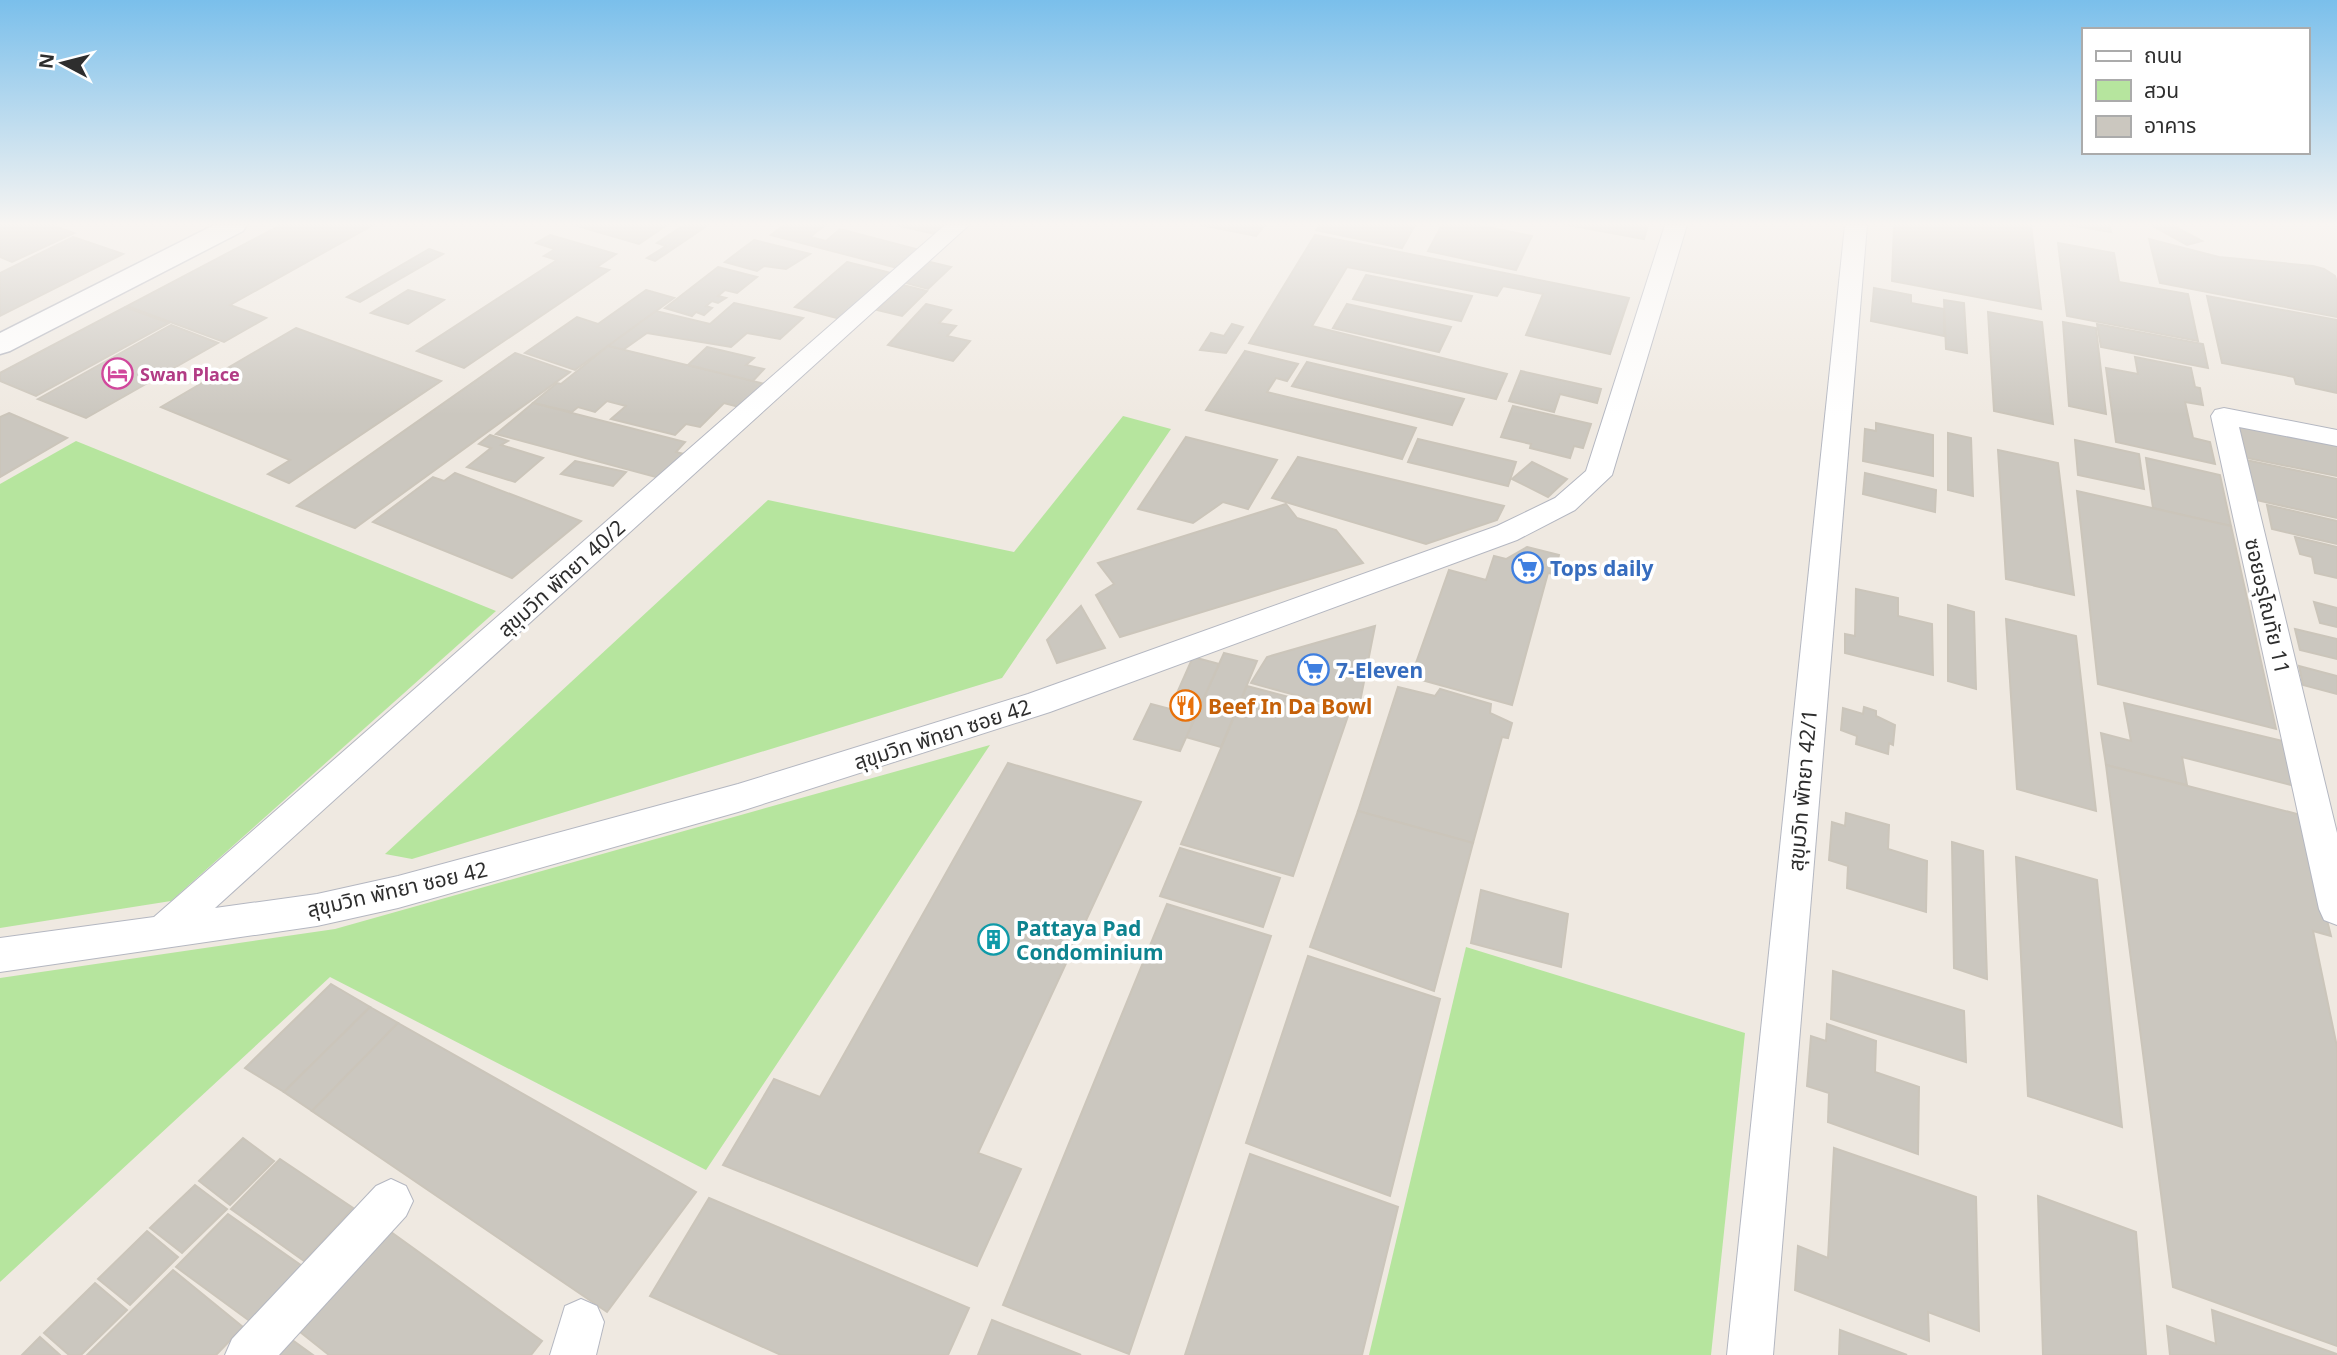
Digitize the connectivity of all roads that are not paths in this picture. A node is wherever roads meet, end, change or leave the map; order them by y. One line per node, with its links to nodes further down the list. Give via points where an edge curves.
1 (111, 288): 5 (main road)
2 (887, 288): 8 (street, สุขุมวิท พัทยา 40/2)
3 (1656, 288): 8 (street, สุขุมวิท พัทยา ซอย 42, via 1598,475 1565,504 1507,533 1039,703 737,798 398,892 317,910)
4 (1850, 288): 12 (street, สุขุมวิท พัทยา 42/1)
5 (0, 345)
6 (2337, 438): 7 (street, ซอยอรุโณทัย 11, via 2224,416)
7 (2337, 909)
8 (163, 932): 9 (street, สุขุมวิท พัทยา ซอย 42)
9 (0, 955)
10 (391, 1201): 11 (street)
11 (248, 1355)
12 (1750, 1355)

